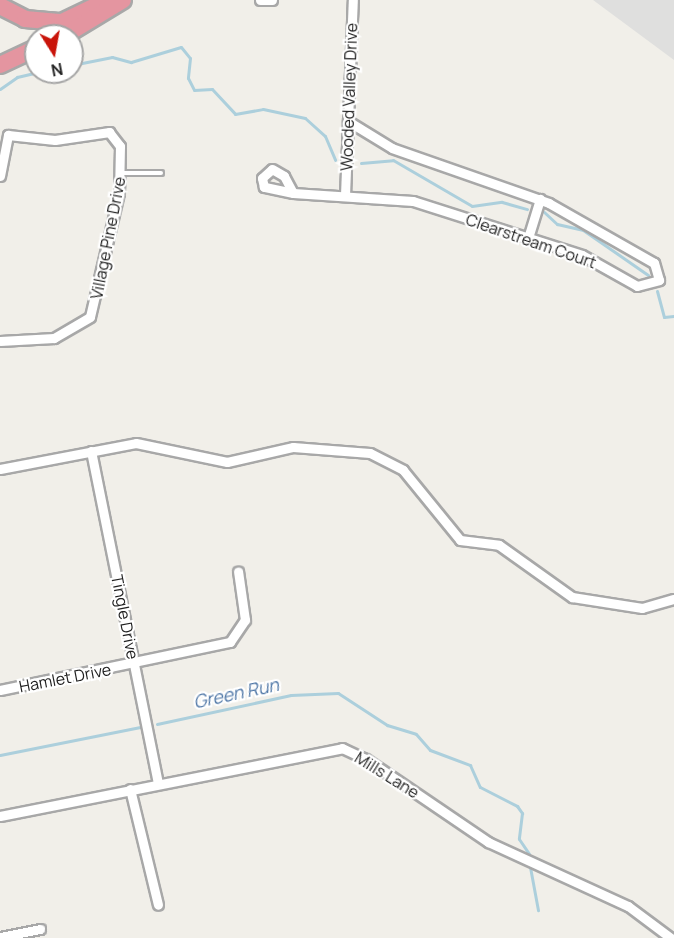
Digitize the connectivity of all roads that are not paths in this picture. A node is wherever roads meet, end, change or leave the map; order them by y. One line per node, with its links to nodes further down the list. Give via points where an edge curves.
1 (108, 0): 6 (highway, via 62,22 25,19)
2 (123, 0): 7 (highway)
3 (260, 0): 4 (street)
4 (272, 0)
5 (353, 0): 10 (street, Wooded Valley Drive)
6 (0, 6)
7 (84, 24)
8 (24, 54): 9 (highway)
9 (0, 65)
10 (348, 121): 15 (street, Wooded Valley Drive); 16 (street, Clearstream Court, via 392,148)
11 (121, 173): 12 (lane); 13 (street, Village Pine Drive, via 118,140 109,132 55,140 8,135); 18 (street, Village Pine Drive, via 90,317 54,338)
12 (160, 173)
13 (0, 176)
14 (293, 193): 15 (street, Clearstream Court)
15 (345, 195): 17 (street, Clearstream Court, via 413,201)
16 (540, 199): 17 (street); 17 (street, Clearstream Court, via 654,263 658,280 637,286 591,259)
17 (528, 238)
18 (0, 341)
19 (91, 451): 20 (street); 22 (street, via 155,444 238,462 318,446 387,458 460,540 499,545 572,597 642,608); 23 (street, Tingle Drive)
20 (0, 469)
21 (238, 572): 23 (street, Hamlet Drive, via 245,620 236,639)
22 (674, 599)
23 (134, 664): 24 (street, Hamlet Drive); 25 (street, Tingle Drive)
24 (0, 690)
25 (158, 782): 26 (street, Mills Lane); 31 (street, Mills Lane, via 342,748 488,842 628,906)
26 (130, 789): 27 (street, Mills Lane); 28 (street)
27 (0, 816)
28 (159, 905)
29 (40, 929): 30 (street)
30 (0, 937)
31 (671, 938)

